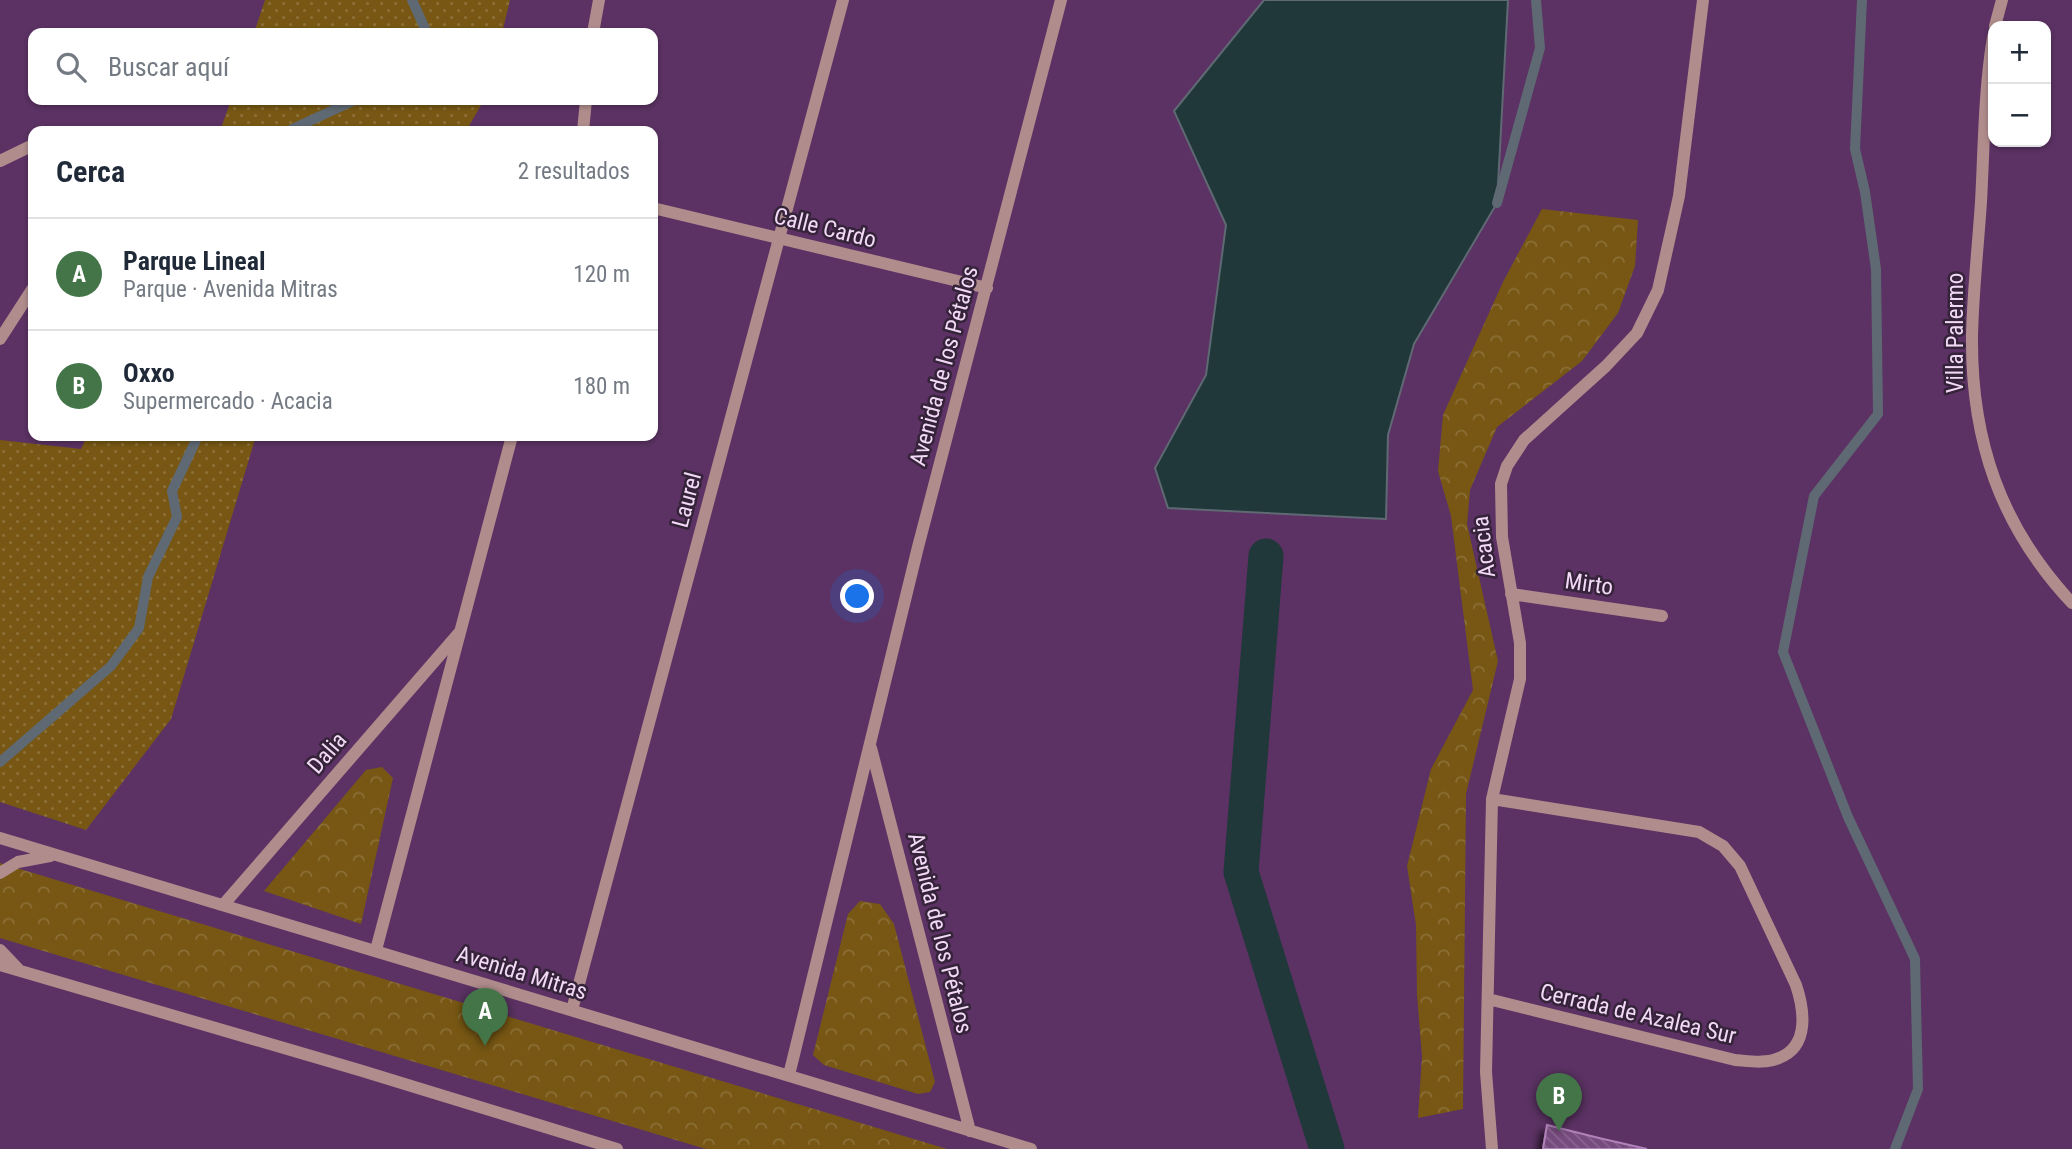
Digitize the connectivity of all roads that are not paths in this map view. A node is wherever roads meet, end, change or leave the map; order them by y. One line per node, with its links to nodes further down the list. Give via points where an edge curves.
1 (599, 0): 7 (street)
2 (843, 0): 14 (street, Laurel)
3 (1061, 0): 15 (street, Avenida de los Pétalos)
4 (1703, 0): 19 (street, Acacia, via 1679,196 1658,290 1637,333 1524,440 1507,466 1500,501)
5 (2002, 0): 6 (street)
6 (1996, 21)
7 (594, 28)
8 (1990, 84): 20 (street, Villa Palermo, via 1972,336 1975,402 1997,490 2023,540)
9 (586, 105): 10 (street)
10 (583, 126)
11 (28, 147): 12 (street)
12 (0, 161)
13 (658, 209): 14 (street, Calle Cardo)
14 (778, 239): 15 (street, Calle Cardo); 34 (street, Laurel)
15 (987, 289): 23 (street, Avenida de los Pétalos)
16 (28, 296): 17 (street)
17 (0, 339)
18 (511, 441): 22 (street, Dalia)
19 (1511, 594): 21 (street, Mirto); 24 (street, Acacia, via 1520,643 1520,679)
20 (2072, 603)
21 (1662, 616)
22 (461, 630): 28 (street, Dalia); 30 (street, Dalia)
23 (870, 744): 35 (street, Avenida de los Pétalos); 36 (street, Avenida de los Pétalos)
24 (1492, 799): 33 (street, Acacia); 33 (street, Cerrada de Azalea Sur, via 1699,832 1723,846 1740,866 1796,985 1803,1023 1792,1049 1779,1058 1759,1062)
25 (0, 838): 26 (street, Avenida Mitras)
26 (54, 855): 27 (street, via 18,862); 28 (street, Avenida Mitras)
27 (0, 873)
28 (224, 904): 30 (street, Avenida Mitras)
29 (0, 950): 32 (street)
30 (376, 950): 34 (street, Avenida Mitras)
31 (0, 965): 32 (street)
32 (20, 972): 37 (street)
33 (1488, 999): 39 (street, Acacia, via 1486,1072)
34 (572, 1010): 35 (street, Avenida Mitras)
35 (789, 1075): 36 (street, Avenida Mitras)
36 (970, 1131): 38 (street, Avenida Mitras)
37 (617, 1149)
38 (1031, 1149)
39 (1492, 1149)

